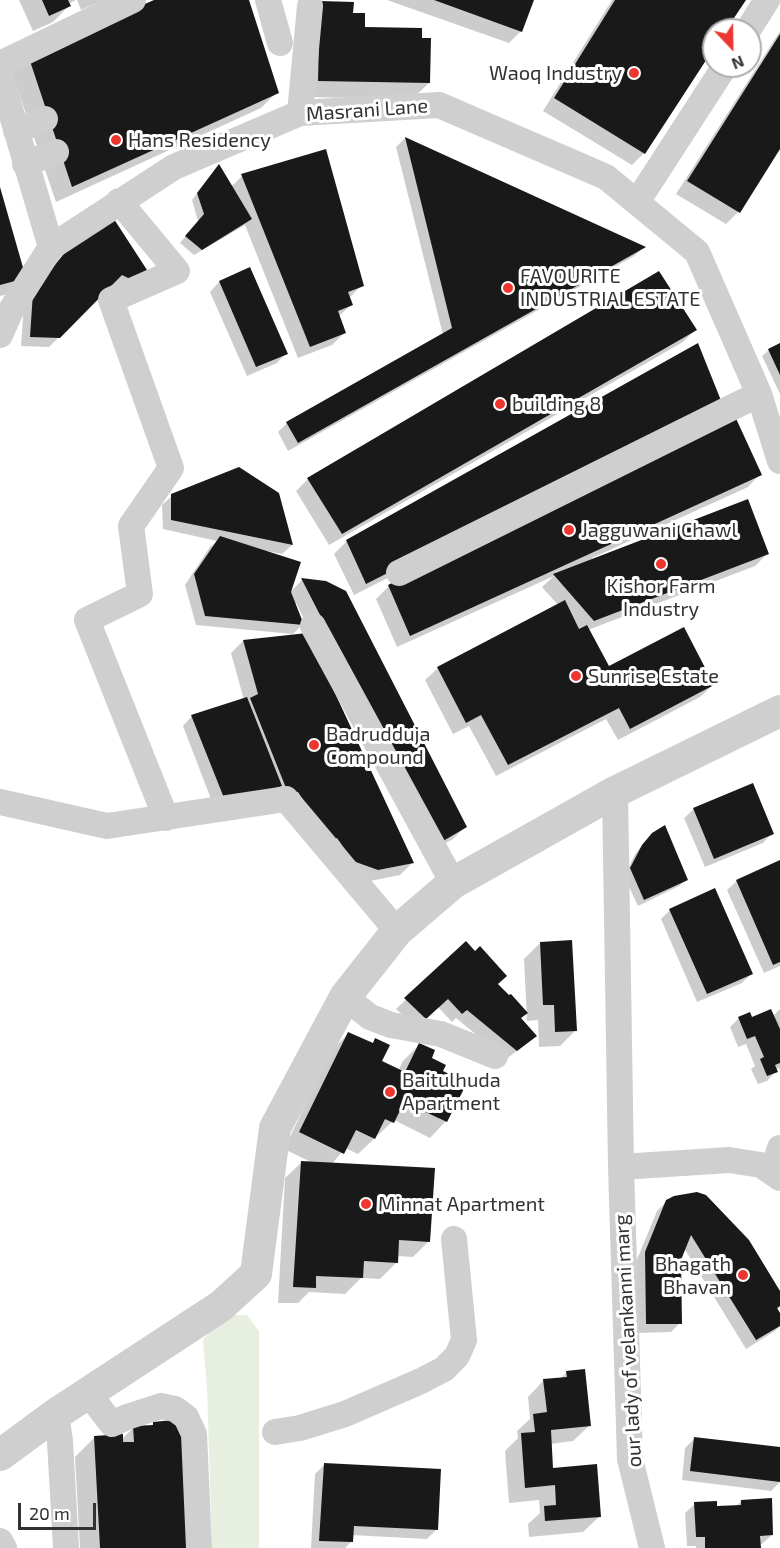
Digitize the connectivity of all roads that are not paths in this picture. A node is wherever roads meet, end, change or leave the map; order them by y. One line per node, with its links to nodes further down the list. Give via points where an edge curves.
1 (133, 0): 6 (street)
2 (767, 0): 3 (street)
3 (756, 18)
4 (274, 22): 8 (street, via 309,16)
5 (29, 69): 6 (street)
6 (0, 73): 10 (street)
7 (716, 78): 14 (street)
8 (300, 113): 13 (street, Masrani Lane, via 174,166); 14 (street, Masrani Lane, via 439,105 606,177)
9 (45, 119): 10 (street)
10 (16, 130): 12 (street)
11 (56, 152): 12 (street)
12 (25, 164): 15 (street)
13 (119, 201): 15 (street, Masrani Lane); 24 (street, via 177,271 111,300 171,468 131,526 140,594 87,620)
14 (637, 202): 17 (street, Masrani Lane, via 697,252)
15 (51, 247): 16 (street, Masrani Lane, via 11,310)
16 (0, 335)
17 (759, 394): 18 (street, Masrani Lane); 19 (street)
18 (780, 461)
19 (399, 573)
20 (313, 626): 25 (street)
21 (780, 711): 22 (street)
22 (615, 792): 25 (street); 30 (street, our lady of velankanni marg)
23 (0, 802): 24 (street, via 107,826)
24 (166, 818): 26 (street, via 286,799)
25 (453, 883): 26 (street)
26 (397, 931): 27 (street)
27 (345, 998): 28 (street, via 370,1017 441,1034); 33 (street, via 275,1128 256,1274 221,1306)
28 (495, 1056)
29 (780, 1148): 31 (street)
30 (621, 1167): 31 (street, via 729,1160 761,1165); 41 (street, our lady of velankanni marg, via 630,1459)
31 (776, 1175)
32 (454, 1239): 35 (street, via 464,1340 457,1356 421,1381 345,1414)
33 (88, 1393): 34 (street); 40 (street, via 112,1424 161,1406 176,1409 186,1417 194,1434)
34 (56, 1414): 36 (street); 39 (street)
35 (275, 1432)
36 (0, 1455)
37 (0, 1541): 38 (street)
38 (4, 1548)
39 (66, 1548)
40 (199, 1548)
41 (652, 1548)

